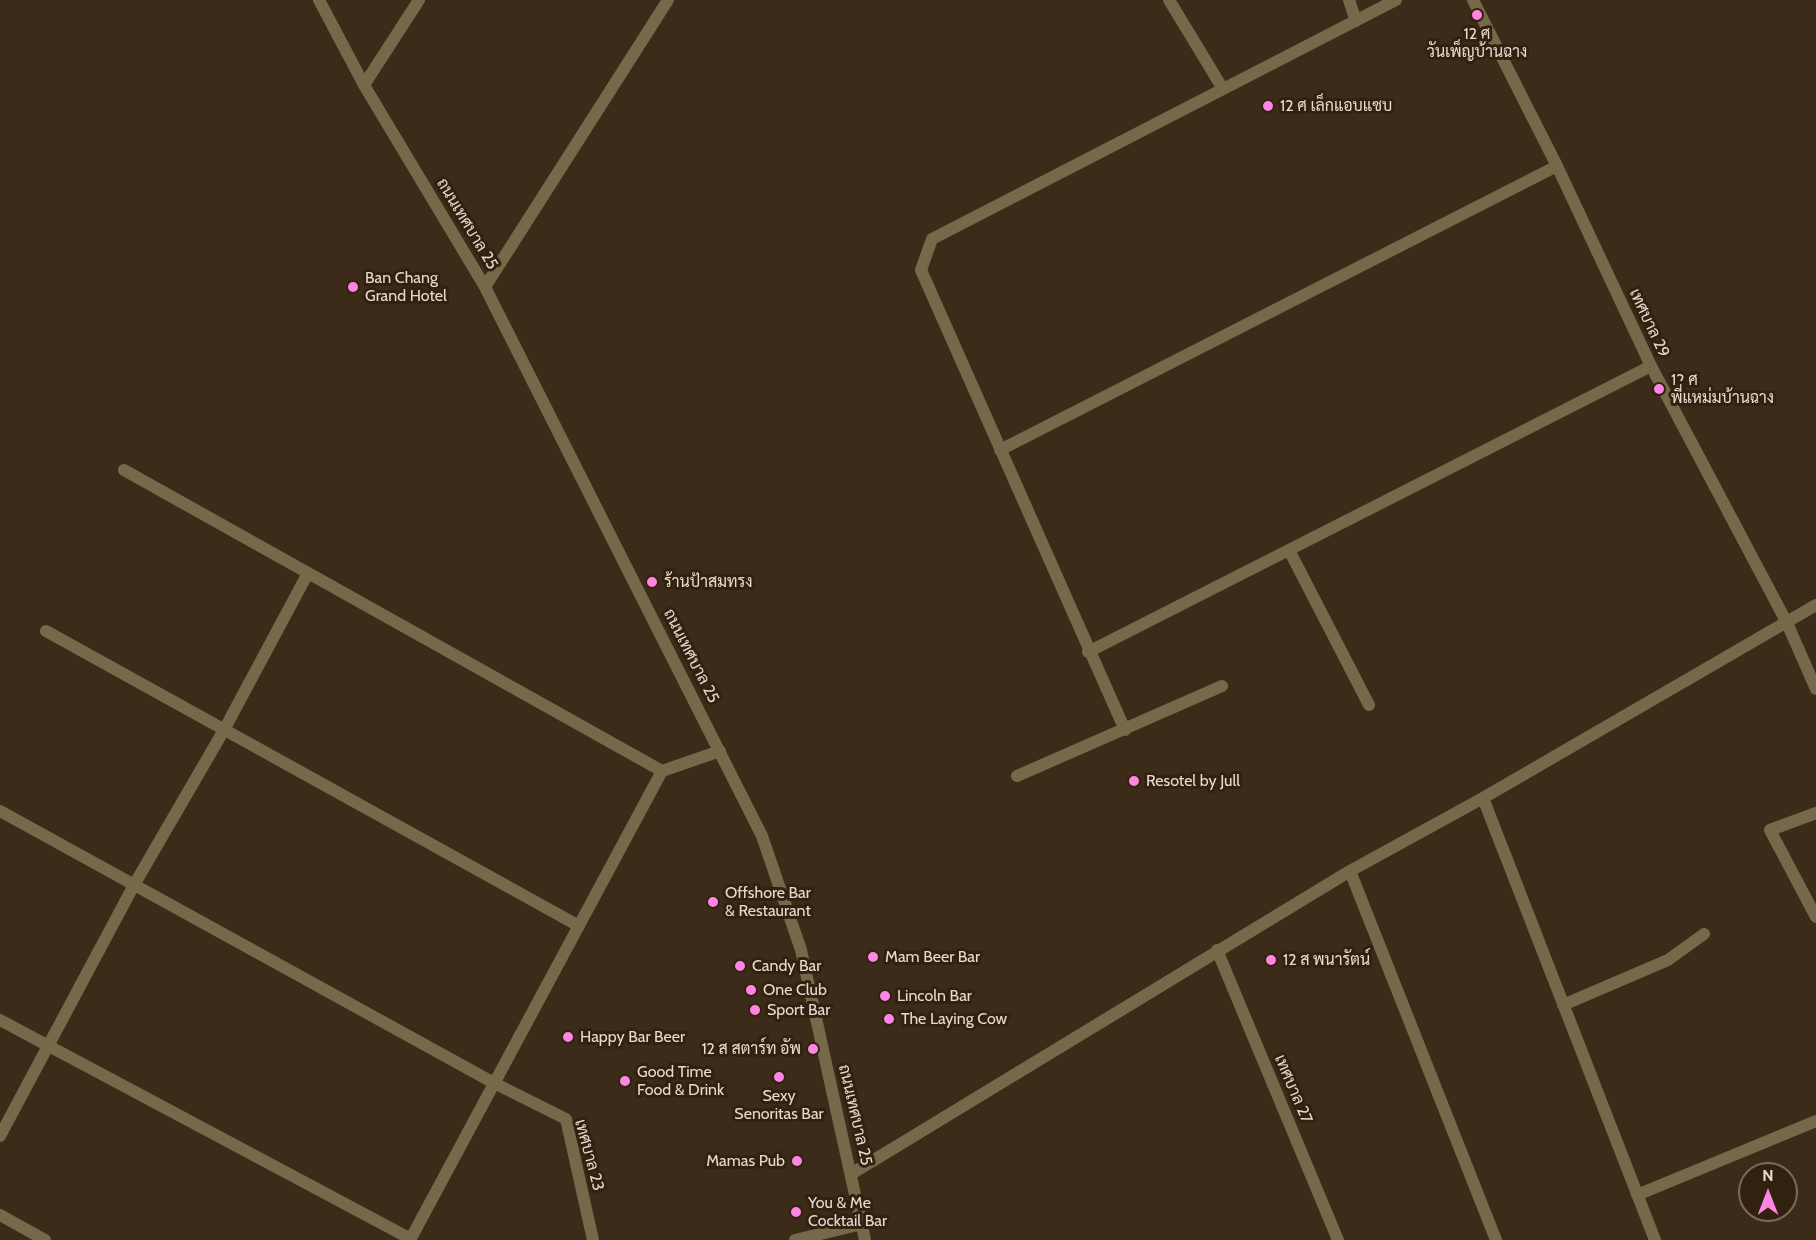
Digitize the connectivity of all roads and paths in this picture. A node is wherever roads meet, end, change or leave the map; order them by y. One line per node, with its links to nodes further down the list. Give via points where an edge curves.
1 (318, 0): 9 (street, ถนนเทศบาล 25)
2 (419, 0): 9 (street)
3 (669, 0): 12 (street)
4 (1170, 0): 10 (street)
5 (1349, 0): 8 (street)
6 (1396, 0): 8 (street)
7 (1473, 0): 11 (street, เทศบาล 29)
8 (1356, 21): 10 (street)
9 (364, 85): 12 (street, ถนนเทศบาล 25)
10 (1223, 89): 14 (street, via 932,238 921,270)
11 (1557, 166): 13 (street, เทศบาล 29); 14 (street)
12 (485, 287): 27 (street, ถนนเทศบาล 25)
13 (1651, 366): 16 (street); 19 (street, เทศบาล 29)
14 (1000, 450): 21 (street)
15 (124, 470): 17 (street)
16 (1289, 550): 21 (street); 24 (street)
17 (308, 573): 25 (street); 28 (street)
18 (1816, 605): 19 (street)
19 (1787, 623): 23 (street, เทศบาล 29); 30 (street)
20 (45, 631): 25 (street)
21 (1088, 652): 26 (street)
22 (1222, 686): 26 (street)
23 (1816, 689)
24 (1369, 705)
25 (224, 729): 34 (street); 36 (street)
26 (1125, 730): 29 (street)
27 (720, 751): 28 (street); 45 (street, ถนนเทศบาล 25, via 762,836 801,950)
28 (662, 771): 36 (street)
29 (1017, 776)
30 (1483, 798): 33 (street); 39 (street)
31 (0, 811): 34 (street)
32 (1816, 813): 35 (street, via 1770,830)
33 (1350, 870): 38 (street); 55 (street)
34 (134, 885): 41 (street); 42 (street)
35 (1816, 917)
36 (579, 926): 42 (street)
37 (1704, 934): 39 (street, via 1668,960)
38 (1217, 950): 45 (street); 54 (street, เทศบาล 27)
39 (1563, 1005): 46 (street)
40 (0, 1020): 41 (street)
41 (50, 1044): 44 (street); 50 (street)
42 (494, 1083): 50 (street); 51 (street, เทศบาล 23, via 566,1119)
43 (1816, 1121): 46 (street)
44 (0, 1136)
45 (851, 1174): 48 (street, ถนนเทศบาล 25)
46 (1637, 1195): 56 (street)
47 (0, 1215): 49 (street)
48 (862, 1224): 52 (street); 53 (street, ถนนเทศบาล 25)
49 (45, 1240)
50 (410, 1240)
51 (592, 1240)
52 (795, 1240)
53 (865, 1240)
54 (1338, 1240)
55 (1496, 1240)
56 (1654, 1240)

